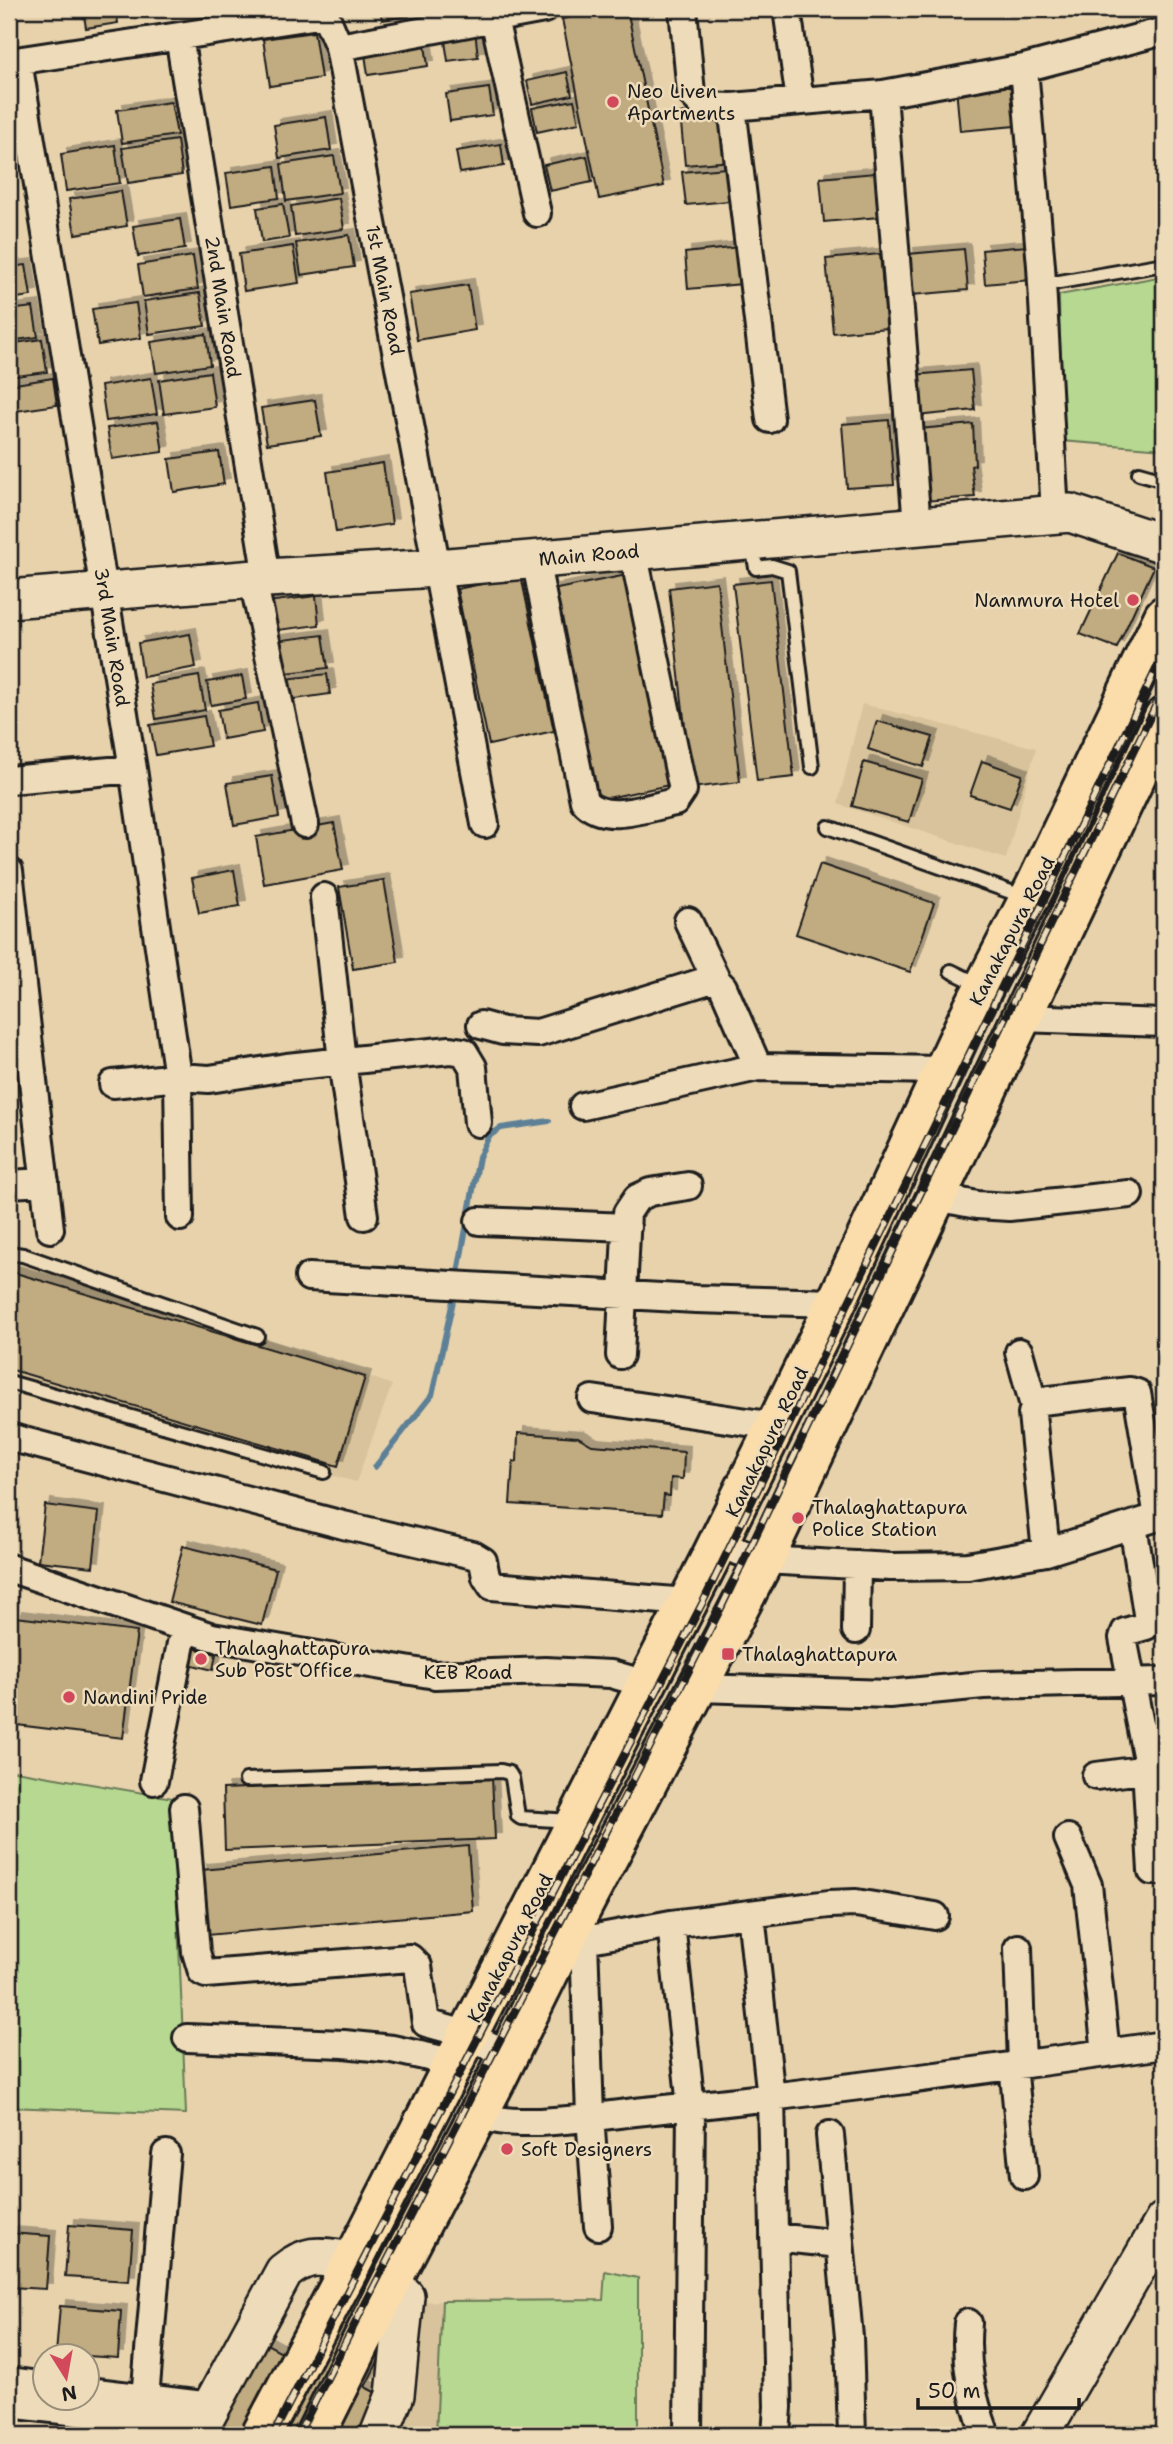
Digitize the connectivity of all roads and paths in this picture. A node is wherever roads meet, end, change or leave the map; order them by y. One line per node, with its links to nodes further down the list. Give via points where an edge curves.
1 (544, 9): 5 (street)
2 (683, 9): 13 (street, via 691,93 704,106)
3 (788, 9): 12 (street)
4 (325, 12): 7 (street); 8 (street, 1st Main Road)
5 (493, 14): 8 (street); 14 (street)
6 (1164, 31): 10 (street)
7 (179, 36): 9 (street); 27 (street, 2nd Main Road)
8 (339, 47): 26 (street, 1st Main Road)
9 (13, 61): 28 (street, 3rd Main Road)
10 (1024, 68): 11 (street); 16 (street)
11 (883, 94): 12 (street); 21 (street)
12 (800, 102): 13 (street)
13 (732, 107): 17 (street)
14 (537, 213)
15 (1164, 264): 16 (lane)
16 (1042, 285): 20 (street)
17 (770, 419)
18 (1139, 473): 19 (lane)
19 (1164, 480)
20 (1055, 514): 21 (street, Main Road); 23 (street, Main Road, via 1070,513)
21 (917, 526): 22 (street, Main Road)
22 (752, 540): 24 (street, Main Road); 32 (lane, via 756,568 789,571)
23 (1164, 544)
24 (633, 551): 25 (street, Main Road); 25 (street, via 683,790 676,802 610,814 591,809 584,801)
25 (535, 559): 26 (street, Main Road)
26 (437, 568): 27 (street, Main Road); 36 (street, 1st Main Road)
27 (260, 579): 28 (street, Main Road); 35 (street, 2nd Main Road)
28 (104, 591): 29 (street, Main Road); 33 (street, 3rd Main Road)
29 (9, 599)
30 (1164, 616): 40 (highway, Kanakapura Road)
31 (1164, 717): 43 (highway)
32 (812, 768)
33 (133, 769): 34 (street); 49 (street, 3rd Main Road)
34 (9, 780)
35 (305, 824)
36 (485, 824)
37 (828, 827): 40 (lane)
38 (9, 870): 53 (street)
39 (324, 897): 46 (street)
40 (1029, 899): 48 (highway, Kanakapura Road, via 967,979)
41 (688, 920): 42 (street)
42 (717, 981): 45 (street, via 538,1033); 47 (street)
43 (1021, 1018): 44 (street); 57 (highway)
44 (1164, 1023)
45 (481, 1025)
46 (342, 1062): 49 (street, via 209,1079); 52 (street, via 464,1052 473,1067); 58 (street)
47 (758, 1067): 48 (street); 51 (street)
48 (943, 1070): 66 (highway, Kanakapura Road)
49 (178, 1077): 50 (street); 59 (street, 3rd Main Road)
50 (113, 1084)
51 (583, 1106)
52 (478, 1124)
53 (46, 1181): 54 (street); 62 (street)
54 (9, 1184)
55 (688, 1186): 61 (street, via 638,1198 627,1213)
56 (1129, 1194): 57 (street, via 1009,1207)
57 (936, 1197): 80 (highway)
58 (364, 1216)
59 (180, 1217)
60 (479, 1221): 61 (street)
61 (627, 1227): 65 (street)
62 (50, 1229)
63 (9, 1253): 67 (lane)
64 (309, 1277): 65 (street)
65 (624, 1294): 66 (street); 69 (street)
66 (836, 1303): 73 (highway, Kanakapura Road)
67 (257, 1336)
68 (1019, 1352): 72 (street)
69 (620, 1355)
70 (9, 1381): 75 (lane)
71 (592, 1399): 73 (street)
72 (1034, 1406): 76 (street, via 1041,1401 1137,1393); 79 (street)
73 (774, 1426): 78 (highway, Kanakapura Road)
74 (9, 1437): 83 (street, via 473,1555 483,1561 492,1586)
75 (324, 1472)
76 (1161, 1516): 77 (street)
77 (1133, 1525): 79 (street); 87 (street, via 1148,1620 1146,1626 1125,1632 1123,1638)
78 (717, 1544): 80 (street); 83 (highway, Kanakapura Road)
79 (1046, 1552): 81 (street, via 968,1566)
80 (764, 1560): 81 (street); 89 (highway)
81 (857, 1565): 85 (street)
82 (9, 1568): 84 (street, KEB Road)
83 (687, 1602): 88 (highway, Kanakapura Road)
84 (184, 1628): 88 (street, KEB Road, via 212,1637 435,1675 611,1674); 93 (street)
85 (856, 1630)
86 (1164, 1681): 87 (street)
87 (1133, 1682): 89 (street, via 983,1685 889,1694); 90 (street)
88 (646, 1684): 95 (highway, Kanakapura Road)
89 (696, 1688): 101 (highway)
90 (1146, 1766): 91 (street); 97 (street, via 1152,1871)
91 (1096, 1776)
92 (246, 1780): 95 (lane, via 501,1771 512,1778 518,1816)
93 (154, 1781)
94 (184, 1808): 105 (street, via 196,1952 202,1972 410,1958 418,1966 426,2023)
95 (575, 1821): 105 (highway, Kanakapura Road)
96 (1068, 1838): 106 (street, via 1088,1885)
97 (1164, 1871)
98 (751, 1914): 99 (street, via 856,1903); 100 (street); 109 (street)
99 (935, 1916)
100 (671, 1924): 101 (street); 110 (street)
101 (573, 1942): 107 (highway); 112 (street)
102 (1018, 1948): 108 (street)
103 (187, 2038): 105 (street)
104 (1164, 2045): 106 (street)
105 (459, 2048): 107 (street); 120 (highway, Kanakapura Road)
106 (1106, 2053): 108 (street)
107 (509, 2055): 111 (highway)
108 (1017, 2065): 109 (street); 115 (street)
109 (771, 2098): 110 (street); 118 (street)
110 (691, 2106): 112 (street); 132 (street)
111 (477, 2114): 112 (street, via 528,2122); 121 (highway)
112 (590, 2116): 117 (street)
113 (830, 2135): 119 (street)
114 (166, 2154): 126 (street)
115 (1024, 2176)
116 (1164, 2221): 136 (street)
117 (598, 2225)
118 (774, 2237): 119 (street); 133 (street)
119 (840, 2244): 134 (street)
120 (353, 2261): 128 (street, via 316,2256 299,2260 284,2272); 129 (highway, Kanakapura Road)
121 (391, 2282): 130 (highway); 131 (street, via 405,2296 395,2395)
122 (968, 2323): 135 (street, via 968,2372)
123 (9, 2381): 124 (street)
124 (32, 2384)
125 (102, 2393): 126 (street)
126 (145, 2398): 128 (street)
127 (9, 2404): 128 (street)
128 (202, 2422)
129 (261, 2435)
130 (315, 2435)
131 (379, 2435)
132 (688, 2435)
133 (776, 2435)
134 (852, 2435)
135 (986, 2435)
136 (1040, 2435)

